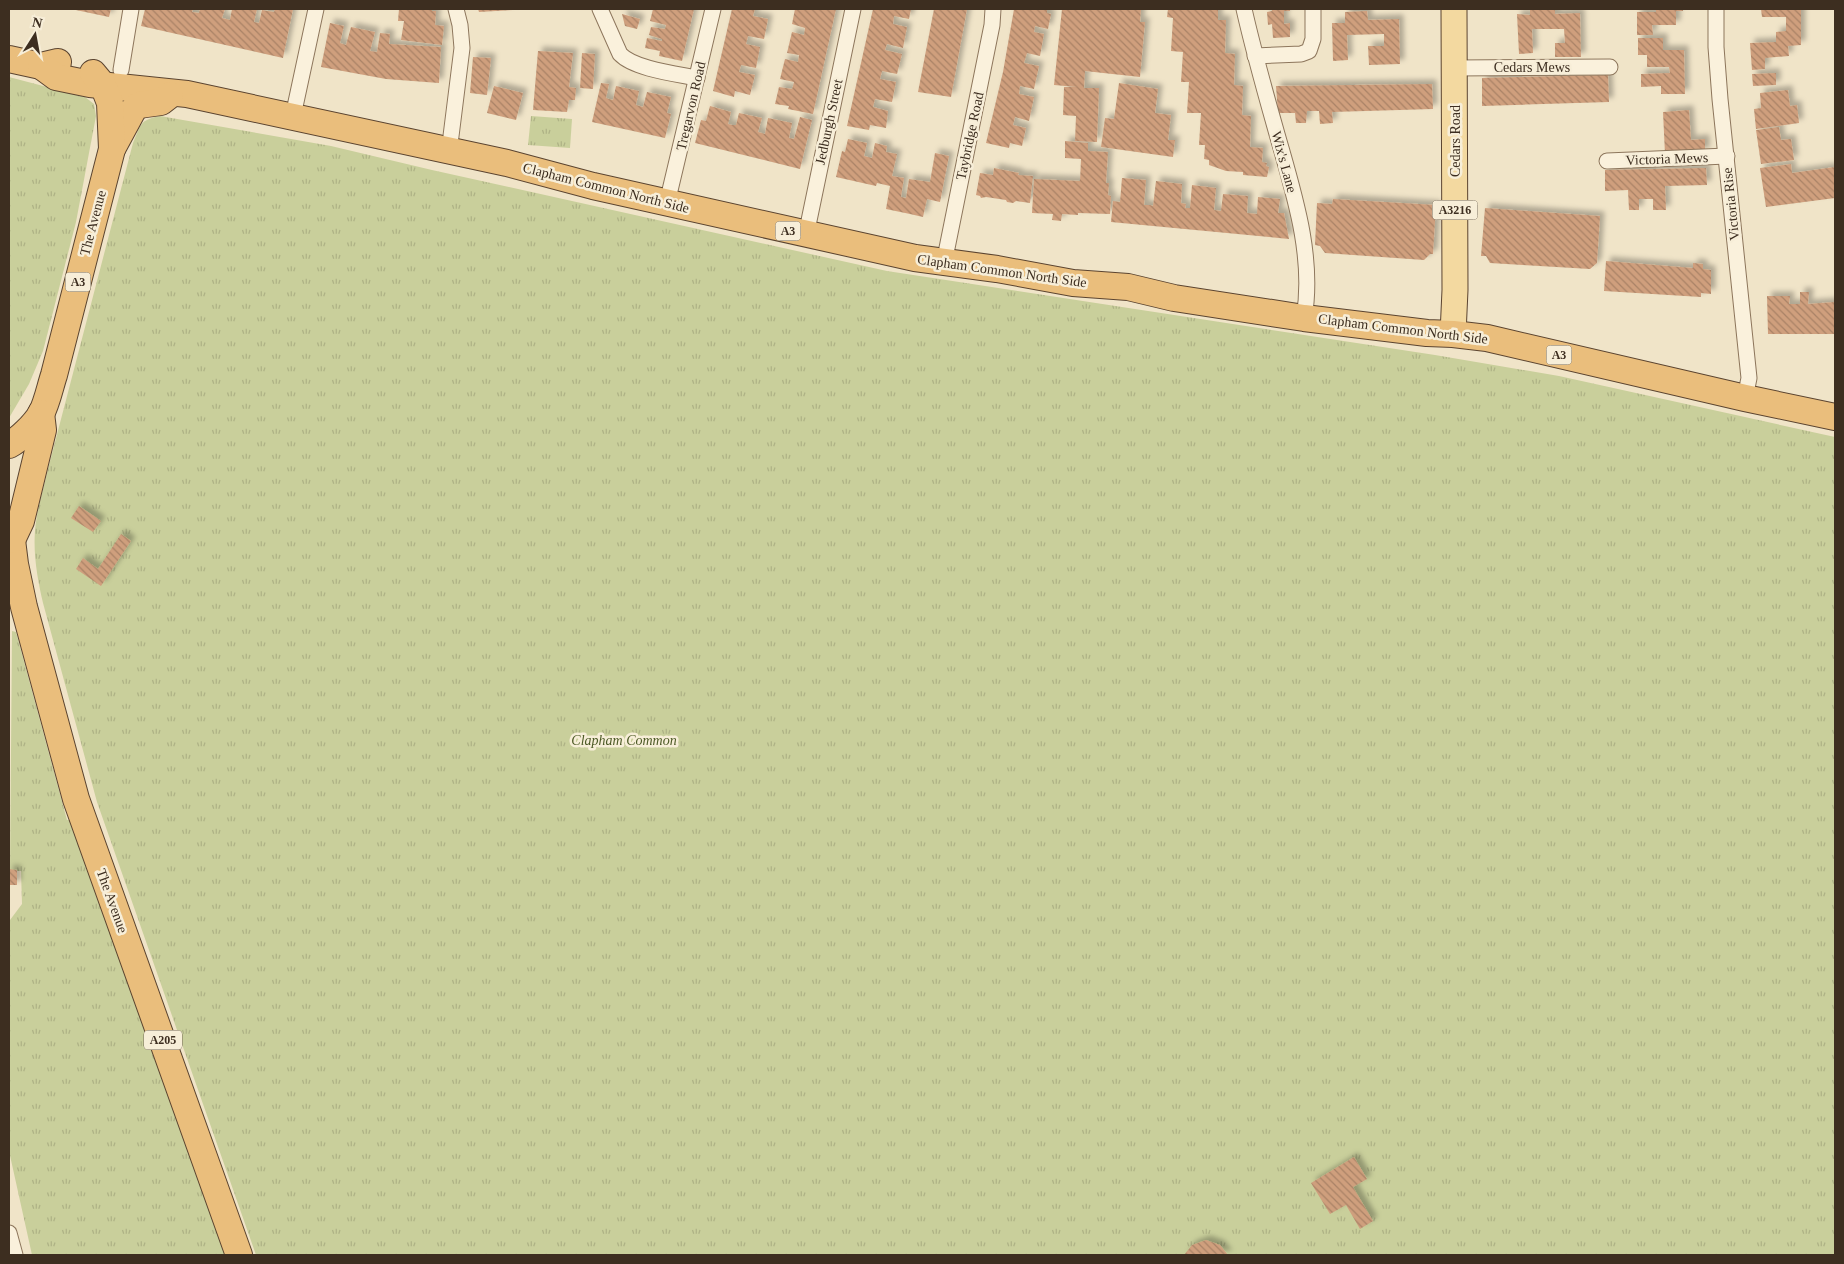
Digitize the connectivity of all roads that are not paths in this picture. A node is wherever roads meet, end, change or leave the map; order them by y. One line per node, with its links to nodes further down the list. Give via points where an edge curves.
1 (131, 9): 17 (street)
2 (316, 9): 20 (street)
3 (456, 9): 22 (street, via 462,48)
4 (600, 9): 18 (street, via 624,59)
5 (713, 9): 18 (street, Tregarvon Road)
6 (854, 9): 26 (street, Jedburgh Street)
7 (993, 9): 27 (street, Taybridge Road)
8 (1244, 9): 12 (street, Wix's Lane)
9 (1313, 9): 12 (street, via 1313,39 1309,51)
10 (1454, 9): 16 (main road, Cedars Road / A3216)
11 (1716, 9): 23 (street, Victoria Rise)
12 (1255, 56): 28 (street, Wix's Lane, via 1300,228 1308,275)
13 (9, 59): 14 (highway)
14 (41, 66): 17 (highway, Clapham Common North Side, via 56,77); 17 (highway, The Avenue, via 62,62 85,66 94,74)
15 (1610, 67): 16 (street, Cedars Mews)
16 (1455, 68): 29 (main road, Cedars Road / A3216)
17 (112, 78): 19 (highway, Clapham Common North Side); 21 (highway, The Avenue)
18 (698, 78): 25 (street, Tregarvon Road)
19 (175, 92): 20 (highway, Clapham Common North Side / A3); 21 (highway, A3, via 161,102 139,105 133,110)
20 (293, 116): 22 (highway, Clapham Common North Side / A3)
21 (112, 149): 31 (highway, The Avenue / A3, via 54,375)
22 (449, 152): 25 (highway, Clapham Common North Side / A3, via 507,163)
23 (1726, 156): 24 (street, Victoria Mews); 30 (street, Victoria Rise, via 1748,378)
24 (1607, 161)
25 (667, 203): 26 (highway, Clapham Common North Side / A3)
26 (806, 235): 27 (highway, Clapham Common North Side / A3)
27 (944, 263): 28 (highway, Clapham Common North Side / A3, via 1128,288)
28 (1304, 318): 29 (highway, Clapham Common North Side / A3)
29 (1453, 334): 30 (highway, Clapham Common North Side / A3, via 1523,346)
30 (1745, 398): 32 (highway, Clapham Common North Side / A3)
31 (41, 413): 33 (highway, A3); 34 (highway, A205, via 43,430)
32 (1835, 417)
33 (9, 445)
34 (11, 551): 37 (highway, The Avenue / A205, via 84,825)
35 (9, 1236): 36 (street)
36 (15, 1255)
37 (239, 1255)

